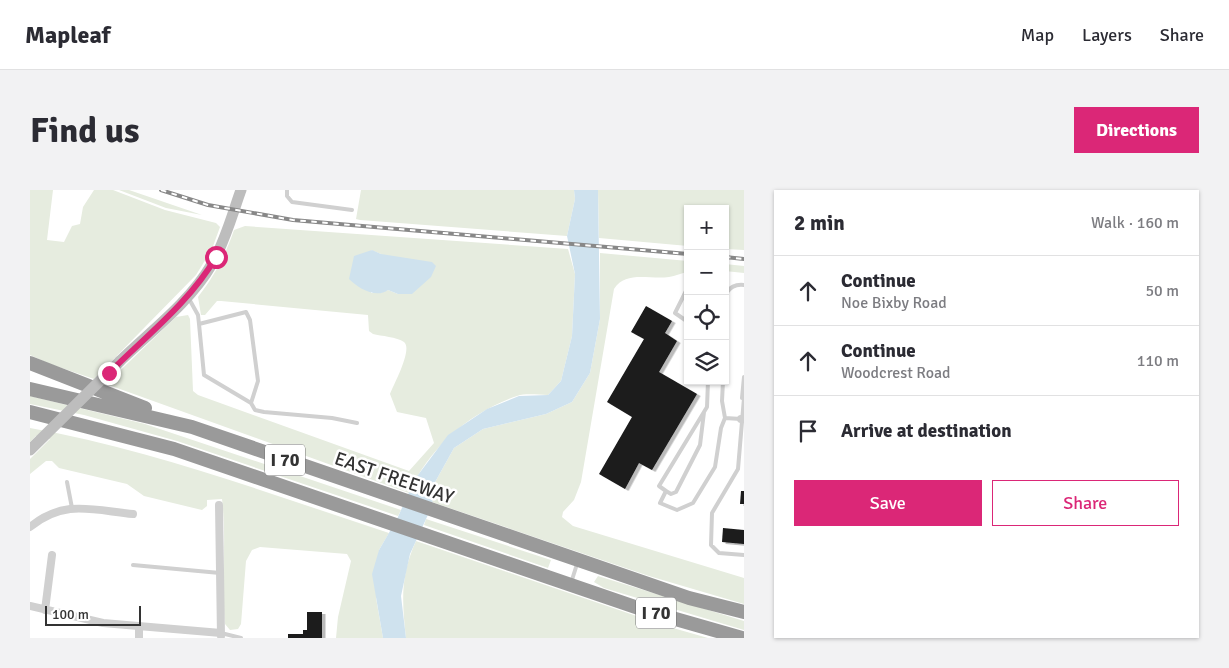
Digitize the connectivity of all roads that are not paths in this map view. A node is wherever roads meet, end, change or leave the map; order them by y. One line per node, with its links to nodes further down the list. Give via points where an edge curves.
1 (241, 190): 7 (street, via 216,257)
2 (287, 190): 3 (lane, via 292,202)
3 (352, 210)
4 (744, 285): 5 (lane)
5 (729, 288)
6 (684, 295): 8 (lane, via 675,313)
7 (186, 296): 9 (lane, via 198,315); 26 (street, bridge)
8 (684, 319)
9 (199, 324): 16 (lane, via 204,375); 16 (lane, via 246,312 250,320 258,381)
10 (30, 363): 23 (highway)
11 (744, 377): 15 (lane)
12 (708, 385): 17 (lane)
13 (723, 385): 20 (lane)
14 (30, 389): 23 (highway, EAST FREEWAY / I 70)
15 (743, 398): 21 (lane)
16 (251, 403): 22 (lane, via 256,410 264,412)
17 (705, 410): 28 (lane, via 660,486); 28 (lane, via 699,449 676,492)
18 (30, 412): 24 (highway, I 70)
19 (30, 417): 24 (highway)
20 (725, 418): 21 (lane); 28 (lane, via 715,467 692,503 677,510 660,503)
21 (743, 419): 25 (lane)
22 (357, 423)
23 (192, 427): 35 (highway, EAST FREEWAY / I 70)
24 (103, 430): 38 (highway, I 70, via 174,449)
25 (742, 446): 34 (lane, via 738,469 712,513 711,545 720,553)
26 (30, 450)
27 (67, 482): 30 (lane)
28 (666, 491)
29 (219, 506): 37 (street)
30 (72, 508): 31 (street); 32 (street, via 53,511)
31 (133, 514)
32 (30, 527)
33 (52, 554): 40 (street)
34 (744, 555)
35 (578, 561): 38 (lane); 41 (highway, EAST FREEWAY / I 70, via 689,598)
36 (133, 565): 37 (lane)
37 (220, 573): 44 (street)
38 (570, 585): 47 (highway, I 70)
39 (30, 606): 40 (street)
40 (45, 610): 42 (street, via 103,624)
41 (744, 612)
42 (139, 628): 43 (street); 45 (street)
43 (178, 634): 44 (street)
44 (221, 636): 46 (lane)
45 (139, 638)
46 (241, 638)
47 (742, 638)

